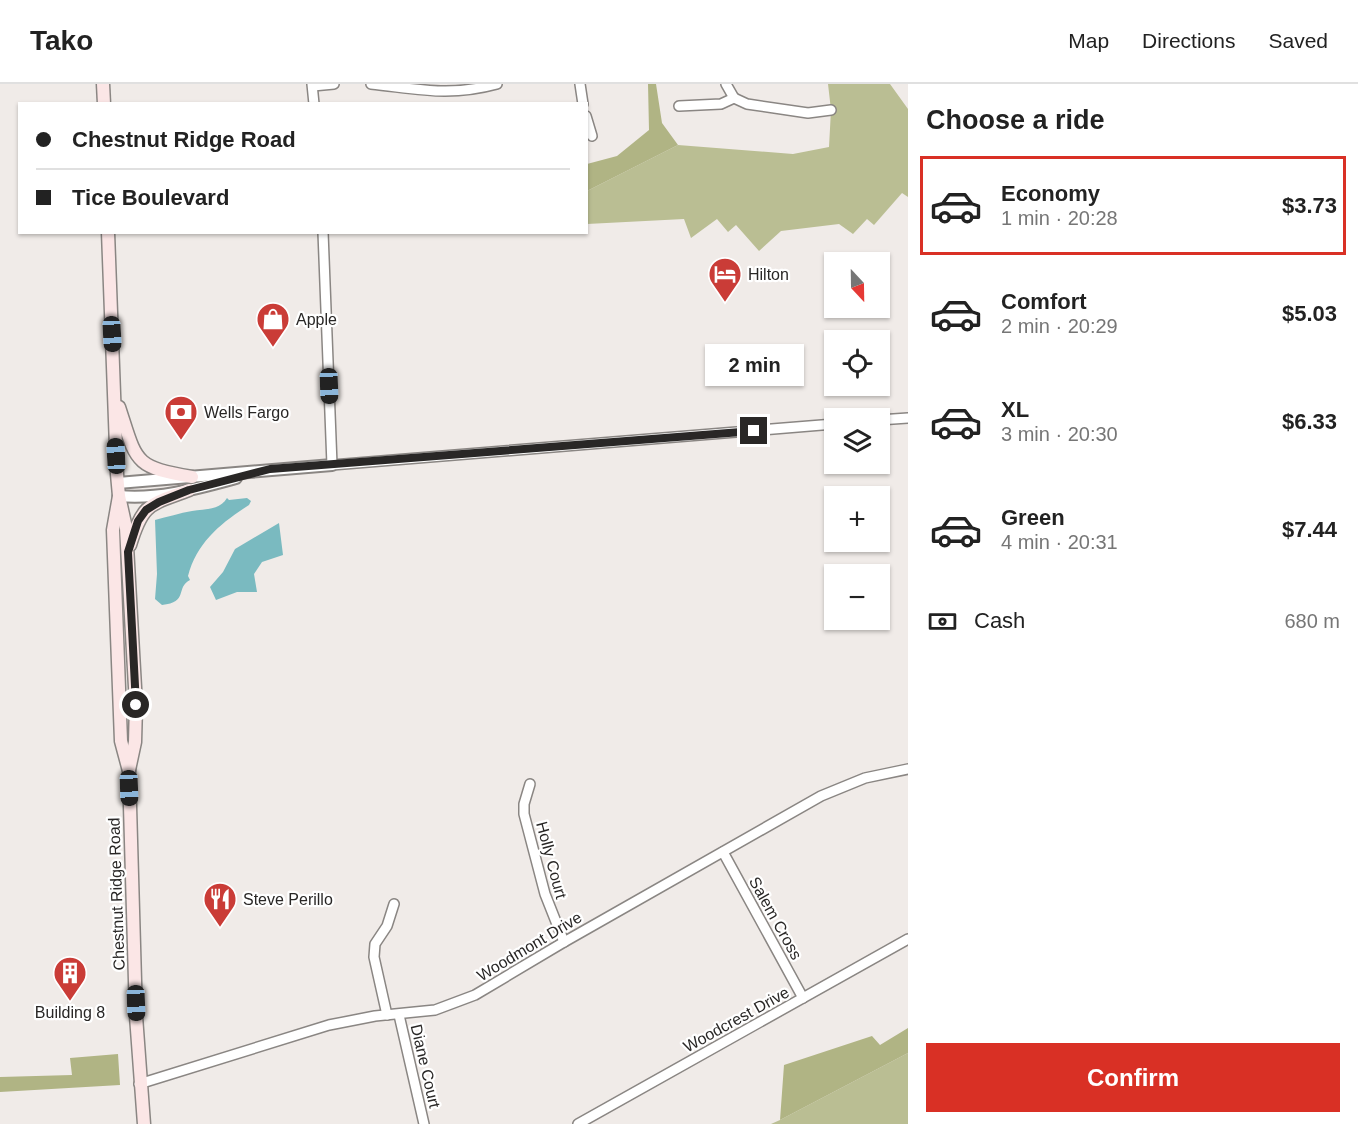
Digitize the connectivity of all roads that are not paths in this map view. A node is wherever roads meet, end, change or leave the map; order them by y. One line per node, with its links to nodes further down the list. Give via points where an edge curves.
1 (103, 84): 9 (main road)
2 (334, 84): 7 (street)
3 (371, 84): 4 (street, via 450,92)
4 (497, 84)
5 (580, 84): 11 (street)
6 (726, 84): 8 (street)
7 (313, 85): 10 (street)
8 (734, 98): 12 (street, via 721,104); 13 (street, via 747,104 808,113)
9 (104, 102)
10 (314, 102)
11 (583, 102)
12 (679, 106)
13 (831, 110)
14 (588, 123): 15 (street)
15 (592, 136)
16 (108, 234): 18 (main road, Chestnut Ridge Road)
17 (323, 234): 22 (street)
18 (115, 395): 24 (main road, via 140,460 159,471); 25 (main road, Chestnut Ridge Road)
19 (908, 418): 20 (street)
20 (890, 419)
21 (824, 425): 22 (street)
22 (332, 465): 23 (street)
23 (270, 469): 24 (street); 26 (street)
24 (192, 477): 25 (street)
25 (118, 483): 27 (main road, Chestnut Ridge Road)
26 (189, 490): 27 (street); 28 (main road, via 146,510 138,521)
27 (119, 496): 28 (main road, Chestnut Ridge Road); 30 (main road, Chestnut Ridge Road, via 113,530 121,741)
28 (128, 552): 30 (main road, Chestnut Ridge Road, via 136,714)
29 (908, 769): 32 (street, Woodmont Drive, via 843,786)
30 (129, 771): 39 (main road, Chestnut Ridge Road)
31 (530, 784): 35 (street, Holly Court, via 524,814 545,894)
32 (723, 852): 35 (street, Woodmont Drive); 36 (street, Salem Cross)
33 (394, 904): 37 (street, via 387,926 375,944 374,957)
34 (908, 939): 36 (street, Woodcrest Drive)
35 (564, 942): 38 (street, Woodmont Drive, via 475,996 435,1010)
36 (803, 998): 42 (street, Woodcrest Drive)
37 (387, 1015): 38 (street, Woodmont Drive); 39 (street, Woodmont Drive, via 329,1025)
38 (399, 1015): 41 (street, Diane Court)
39 (140, 1084): 40 (main road, Chestnut Ridge Road)
40 (144, 1124)
41 (424, 1124)
42 (578, 1124)

